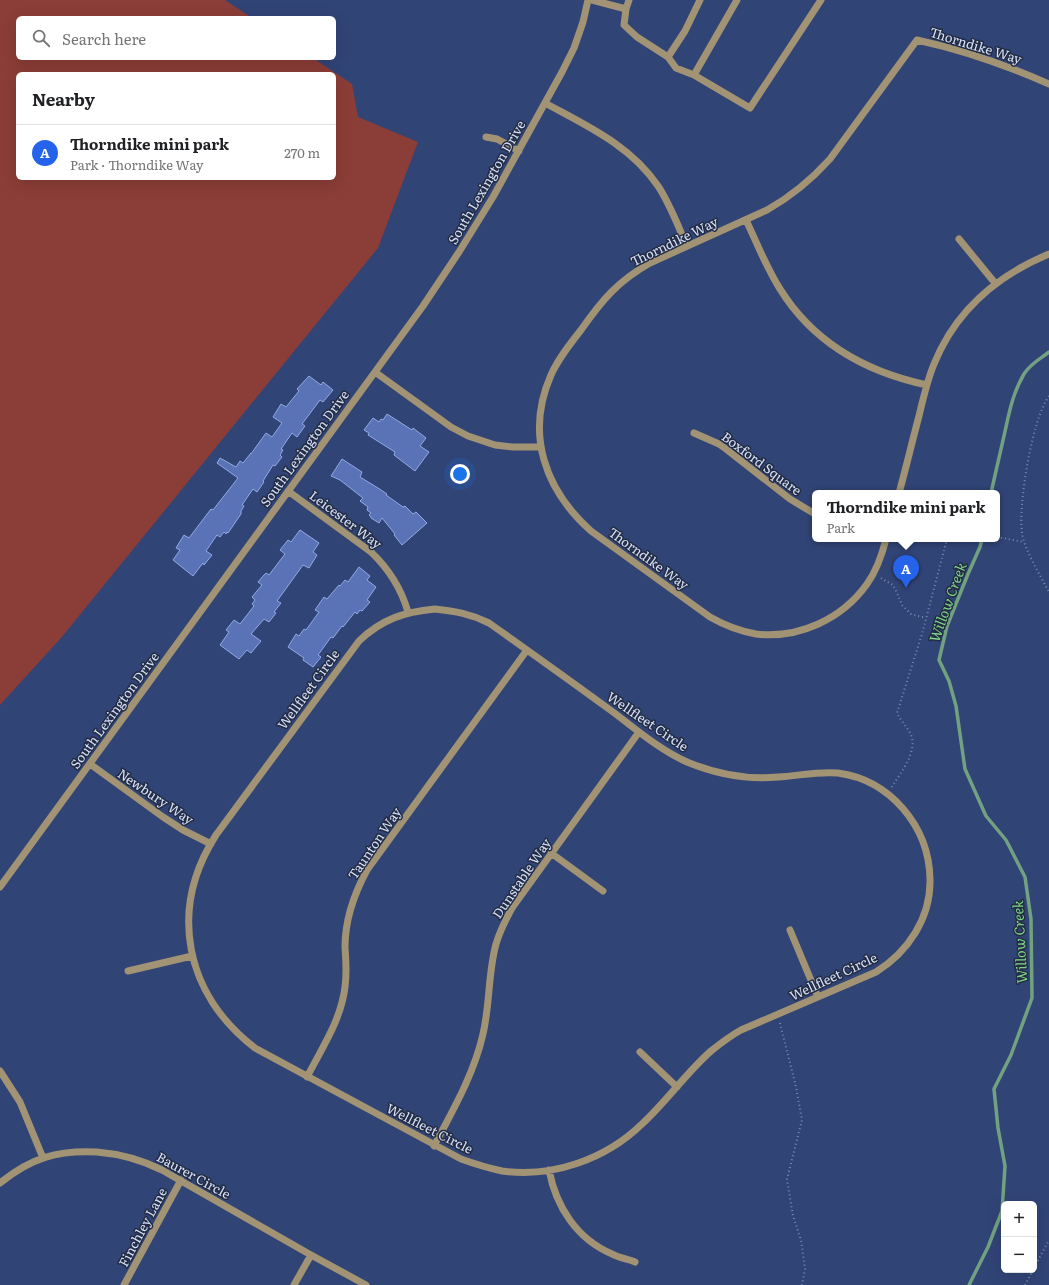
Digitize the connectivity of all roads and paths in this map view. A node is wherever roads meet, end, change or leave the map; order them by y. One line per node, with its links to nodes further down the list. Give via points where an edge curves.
1 (588, 0): 11 (street, South Lexington Drive, via 574,48)
2 (592, 0): 7 (street)
3 (629, 0): 7 (street)
4 (700, 0): 8 (street, via 685,31)
5 (737, 0): 9 (street)
6 (821, 0): 9 (street, via 750,108)
7 (626, 9): 8 (street, via 624,26)
8 (668, 57): 9 (street, via 676,68)
9 (694, 74)
10 (1049, 84): 14 (street, Thorndike Way, via 985,58 917,40 830,159 816,174 785,200)
11 (545, 103): 13 (street, South Lexington Drive); 16 (street, via 607,137 635,159 667,200)
12 (486, 137): 13 (street, via 497,139)
13 (519, 151): 19 (street, South Lexington Drive, via 460,252)
14 (746, 220): 16 (street, Thorndike Way); 20 (street, via 780,289 809,324 844,353 864,364 884,374)
15 (959, 239): 18 (street)
16 (687, 246): 23 (street, Thorndike Way, via 650,263 617,286 605,297 559,359 545,392 541,410)
17 (1049, 254): 18 (street, via 1028,263)
18 (995, 283): 20 (street, via 974,302 953,328 936,358)
19 (375, 372): 23 (street, via 451,427 468,436 513,447); 25 (street, South Lexington Drive)
20 (927, 385): 24 (street)
21 (1049, 396): 30 (path, via 1039,415 1026,473 1021,518)
22 (694, 433): 26 (street, Boxford Square, via 719,444 799,506)
23 (541, 447): 31 (street, Thorndike Way, via 548,474 556,490 578,519 710,617 724,624 755,634 788,634 803,630 824,622 846,607 858,596)
24 (900, 490)
25 (288, 491): 33 (street, Leicester Way, via 372,552 383,563 400,590); 37 (street, South Lexington Drive)
26 (812, 512)
27 (1000, 538): 30 (path)
28 (885, 542): 31 (street, Thorndike Way)
29 (946, 542): 34 (path)
30 (1024, 542): 32 (path)
31 (873, 574): 34 (path, via 893,585 902,605 911,614)
32 (1049, 592)
33 (408, 612): 35 (street, Wellfleet Circle, via 435,608 468,614 489,623); 39 (street, Wellfleet Circle, via 386,621 359,641)
34 (926, 618): 38 (path, via 897,713 910,734 913,745)
35 (527, 650): 36 (street, Wellfleet Circle); 50 (street, Taunton Way, via 371,864 358,888 347,926 346,980 341,1006 335,1025)
36 (639, 732): 38 (street, Wellfleet Circle, via 686,761 722,774 778,778 837,773 869,782); 40 (street, Dunstable Way)
37 (90, 764): 39 (street, Newbury Way, via 163,817); 41 (street, South Lexington Drive)
38 (888, 794): 46 (street, Wellfleet Circle, via 911,818 926,848 930,880 925,913 909,943 885,966)
39 (211, 844): 44 (street, Wellfleet Circle, via 195,879 190,902 189,932)
40 (551, 853): 42 (street); 52 (street, Dunstable Way, via 503,925 492,963 483,1035 474,1064 463,1092)
41 (0, 888)
42 (603, 891)
43 (790, 930): 46 (street)
44 (192, 956): 45 (street); 50 (street, Wellfleet Circle, via 203,986 225,1021 255,1048)
45 (128, 971)
46 (818, 997): 47 (street, Wellfleet Circle)
47 (779, 1014): 51 (street, Wellfleet Circle, via 741,1030 725,1040 710,1052); 65 (path, via 802,1120 787,1179 793,1216 801,1240 805,1270)
48 (640, 1052): 51 (street)
49 (0, 1071): 53 (street, via 20,1102)
50 (307, 1077): 52 (street, Wellfleet Circle)
51 (678, 1087): 54 (street, Wellfleet Circle, via 630,1136 584,1161)
52 (434, 1146): 54 (street, Wellfleet Circle, via 461,1160 486,1168 521,1172)
53 (43, 1158): 55 (street, Baurer Circle, via 78,1151 126,1156 146,1162); 56 (street, Baurer Circle, via 12,1173)
54 (549, 1170): 59 (street, via 554,1192 577,1230 603,1250)
55 (181, 1180): 58 (street, Baurer Circle); 62 (street, Finchley Lane)
56 (0, 1183)
57 (1049, 1240): 60 (path)
58 (310, 1255): 63 (street); 64 (street, Baurer Circle)
59 (635, 1262)
60 (1037, 1262)
61 (1031, 1273): 66 (path)
62 (124, 1285)
63 (294, 1285)
64 (366, 1285)
65 (802, 1285)
66 (1025, 1285)

